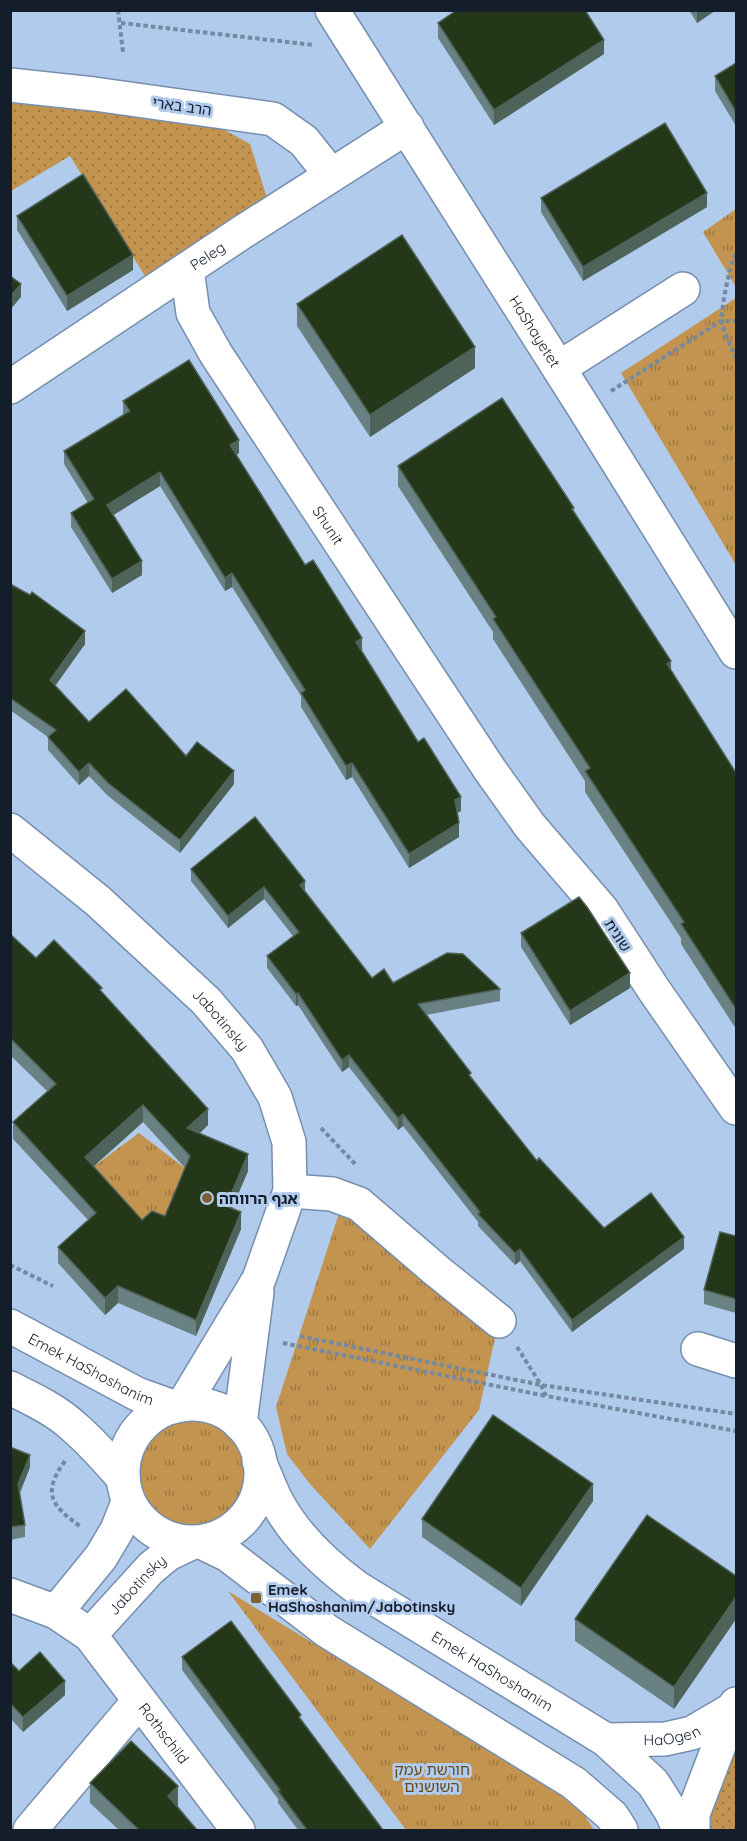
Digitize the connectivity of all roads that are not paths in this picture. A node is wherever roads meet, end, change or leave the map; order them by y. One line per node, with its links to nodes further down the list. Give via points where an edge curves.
1 (332, 10): 3 (street, HaShayetet)
2 (10, 85): 4 (street, הרב בארי, via 273,119 304,141)
3 (407, 127): 4 (street, Peleg); 7 (street, HaShayetet)
4 (331, 175): 5 (street, Peleg)
5 (187, 269): 8 (street, Peleg); 10 (street, Shunit, via 193,313 216,354)
6 (683, 289): 7 (street)
7 (559, 368): 9 (street, HaShayetet)
8 (10, 387)
9 (736, 652)
10 (490, 770): 12 (street, שונית, via 530,826 602,910)
11 (10, 830): 13 (street, Jabotinsky, via 106,908 206,1001 247,1048 276,1097 289,1142)
12 (736, 1108)
13 (290, 1191): 14 (street, Jabotinsky); 15 (street, via 332,1194 359,1204)
14 (259, 1279): 20 (street, Jabotinsky); 21 (street, Jabotinsky)
15 (499, 1321)
16 (10, 1326): 20 (street, Emek HaShoshanim, via 137,1394)
17 (698, 1349): 18 (street)
18 (736, 1361)
19 (10, 1388): 23 (street, via 74,1426 99,1450)
20 (178, 1406): 21 (street, via 214,1408); 23 (street, via 154,1415 138,1429 123,1467)
21 (240, 1425): 22 (street, via 251,1438)
22 (260, 1461): 24 (street, via 258,1494 248,1514 222,1536); 30 (street, Emek HaShoshanim, via 276,1501 289,1521 328,1565 356,1587)
23 (125, 1490): 24 (street, via 139,1518 154,1531 172,1539); 26 (street, via 117,1530 101,1557)
24 (196, 1542): 27 (street, Jabotinsky, via 168,1554); 33 (street, via 228,1555 327,1631 574,1783 612,1816)
25 (10, 1595): 26 (street, Rothschild)
26 (56, 1612): 27 (street, Rothschild)
27 (90, 1635): 28 (street, Rothschild)
28 (139, 1701): 31 (street); 32 (street, Rothschild)
29 (735, 1707): 30 (street, HaOgen, via 692,1733 664,1739); 35 (street, HaOgen, via 693,1814)
30 (606, 1740): 34 (street, Emek HaShoshanim, via 653,1783)
31 (30, 1830)
32 (238, 1830)
33 (621, 1830)
34 (679, 1830)
35 (693, 1830)

